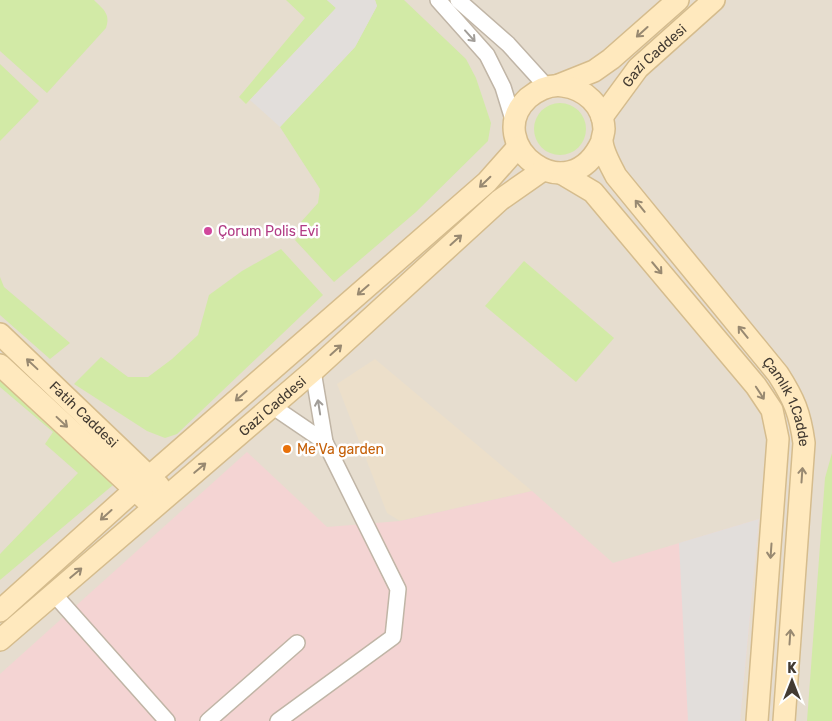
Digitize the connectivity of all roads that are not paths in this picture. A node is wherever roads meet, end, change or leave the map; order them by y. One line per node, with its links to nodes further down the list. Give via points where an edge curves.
1 (438, 0): 7 (street, one-way to 7, via 488,55 504,87)
2 (458, 0): 5 (street)
3 (678, 0): 5 (street, Gazi Caddesi, one-way to 5, via 594,71)
4 (714, 0): 6 (street, Gazi Caddesi, via 638,68)
5 (553, 86): 6 (street, via 583,92); 7 (street, via 535,92 525,101)
6 (602, 116): 8 (street)
7 (515, 126): 9 (street)
8 (602, 141): 10 (street, via 587,164 575,170); 26 (street, Çamlık 1.Cadde, one-way to 8, via 804,443 800,417 794,399 778,374 616,176)
9 (518, 146): 10 (street, via 528,161); 16 (street, Gazi Caddesi, one-way to 16, via 487,182)
10 (552, 172): 13 (street, Gazi Caddesi, one-way to 10, via 500,200); 25 (street, one-way to 25, via 593,192 756,386 772,410 778,439)
11 (0, 334): 16 (street, Fatih Caddesi, one-way to 11)
12 (0, 365): 16 (street, Fatih Caddesi, one-way to 16)
13 (313, 371): 14 (street, Gazi Caddesi); 15 (street, one-way to 13)
14 (272, 406): 15 (street); 17 (street, Gazi Caddesi, one-way to 14)
15 (325, 442): 24 (street, via 398,589 393,637)
16 (142, 482): 17 (street, Fatih Caddesi); 19 (street, Gazi Caddesi, one-way to 19)
17 (161, 501): 18 (street, Gazi Caddesi, one-way to 17)
18 (53, 593): 20 (street, Gazi Caddesi); 22 (street)
19 (0, 611)
20 (0, 640)
21 (297, 643): 23 (street)
22 (167, 721)
23 (208, 721)
24 (278, 721)
25 (757, 721)
26 (784, 721)

